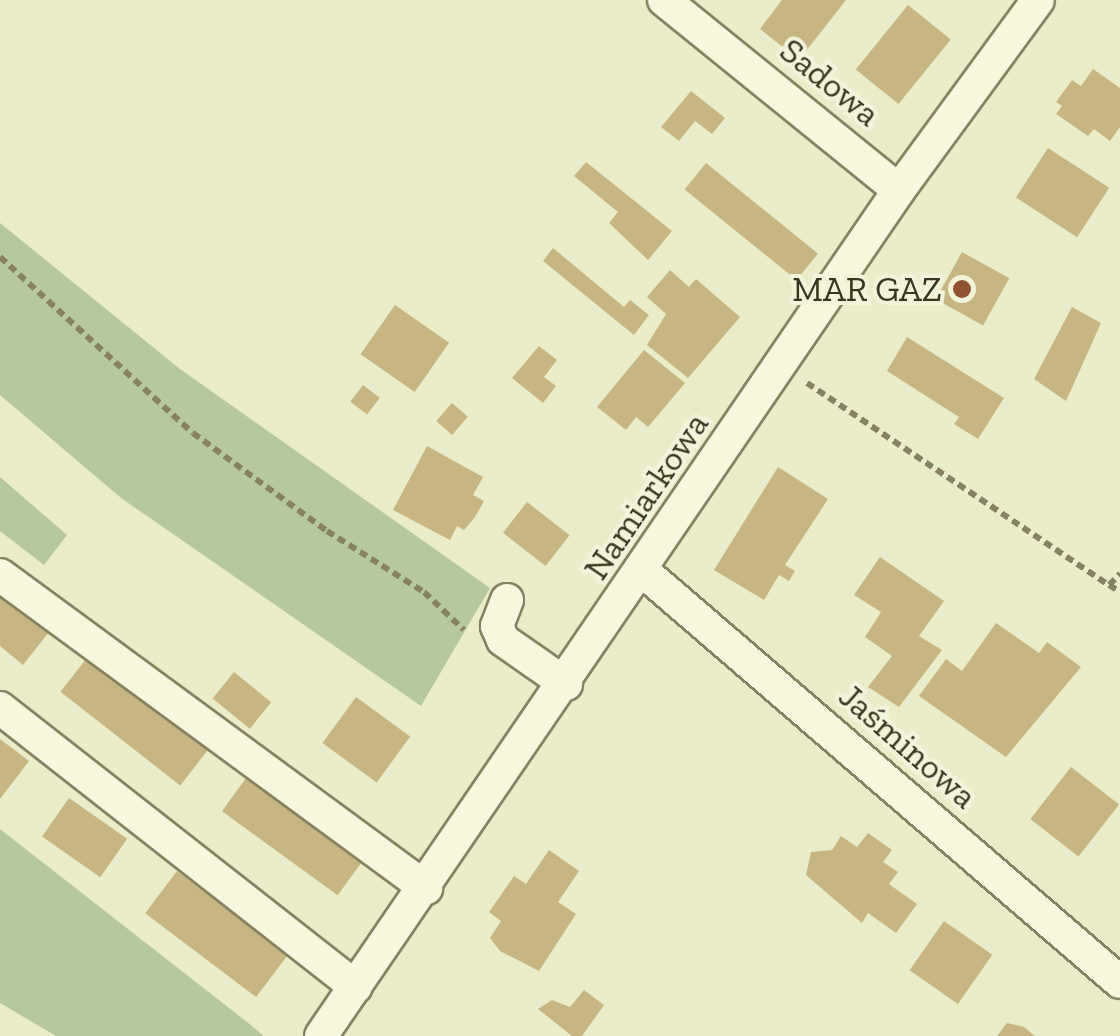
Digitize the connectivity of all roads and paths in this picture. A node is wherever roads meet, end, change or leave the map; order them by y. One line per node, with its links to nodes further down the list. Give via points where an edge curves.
1 (664, 0): 3 (street, Sadowa)
2 (1038, 0): 3 (street, Namiarkowa)
3 (900, 190): 6 (street, Namiarkowa)
4 (0, 257): 12 (path, via 193,433 424,592)
5 (806, 382): 9 (path)
6 (644, 572): 13 (street, Namiarkowa); 16 (street, Jaśminowa)
7 (1120, 574): 9 (path)
8 (0, 575): 15 (street)
9 (1110, 585): 10 (path)
10 (1120, 592)
11 (507, 600): 13 (street, via 497,626 503,640)
12 (472, 638)
13 (566, 684): 15 (street, Namiarkowa)
14 (0, 708): 17 (street)
15 (426, 888): 17 (street, Namiarkowa)
16 (1120, 982)
17 (356, 987): 18 (street, Namiarkowa)
18 (321, 1036)

